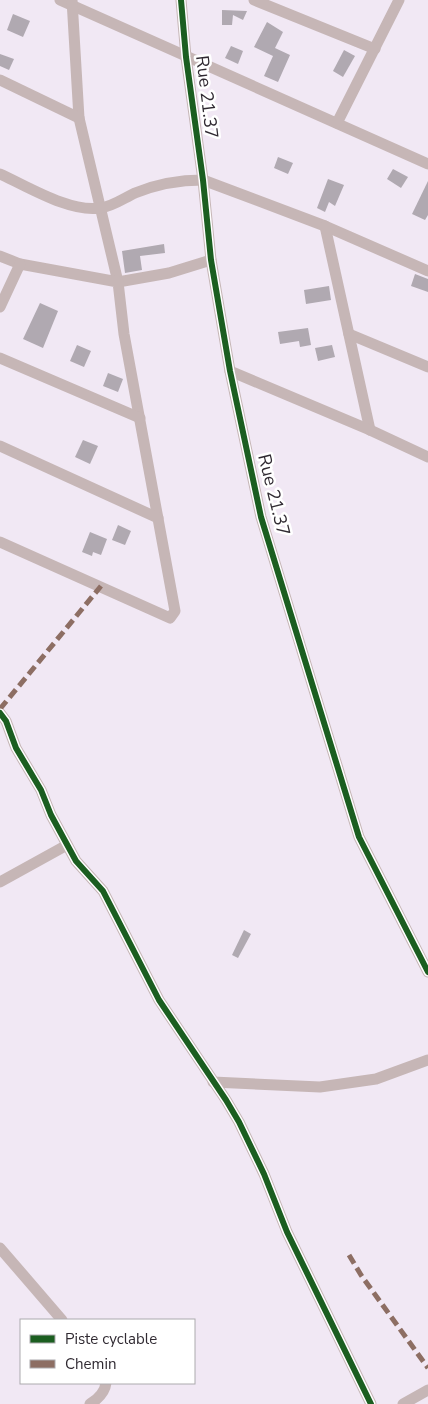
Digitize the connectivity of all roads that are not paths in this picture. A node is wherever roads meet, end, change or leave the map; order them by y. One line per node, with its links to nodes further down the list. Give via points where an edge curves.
1 (60, 0): 5 (street)
2 (181, 0): 7 (street, Rue 21.37)
3 (254, 0): 6 (street)
4 (399, 0): 6 (street)
5 (72, 3): 7 (street); 9 (street)
6 (375, 49): 10 (street)
7 (186, 57): 10 (street); 13 (street, Rue 21.37)
8 (0, 80): 9 (street)
9 (79, 118): 14 (street)
10 (337, 123): 11 (street)
11 (428, 164)
12 (0, 174): 14 (street, via 72,207)
13 (202, 180): 14 (street, via 160,185); 15 (street); 17 (street, Rue 21.37)
14 (100, 208): 20 (street)
15 (325, 226): 19 (street); 22 (street)
16 (0, 256): 18 (street)
17 (211, 260): 20 (street, via 169,273); 25 (street, Rue 21.37)
18 (20, 264): 20 (street); 21 (street)
19 (428, 271)
20 (118, 282): 26 (street)
21 (0, 307)
22 (349, 334): 24 (street); 27 (street)
23 (0, 358): 26 (street)
24 (428, 367)
25 (230, 371): 27 (street); 36 (street, Rue 21.37, via 262,516 359,837)
26 (140, 418): 30 (street)
27 (370, 430): 29 (street)
28 (0, 446): 30 (street)
29 (428, 456)
30 (158, 518): 31 (street, via 175,612 170,618)
31 (0, 542)
32 (0, 713): 33 (street)
33 (67, 845): 34 (street); 39 (street, via 76,861 103,891 158,1000)
34 (0, 882)
35 (428, 948): 36 (street)
36 (422, 961): 37 (street, Rue 21.37)
37 (428, 972)
38 (428, 1060): 39 (street, via 376,1079 320,1087)
39 (213, 1082): 45 (street, via 239,1122 287,1232)
40 (0, 1248): 41 (street)
41 (61, 1319)
42 (106, 1384): 44 (street, via 99,1398)
43 (428, 1390): 46 (street)
44 (90, 1404)
45 (371, 1404)
46 (403, 1404)

